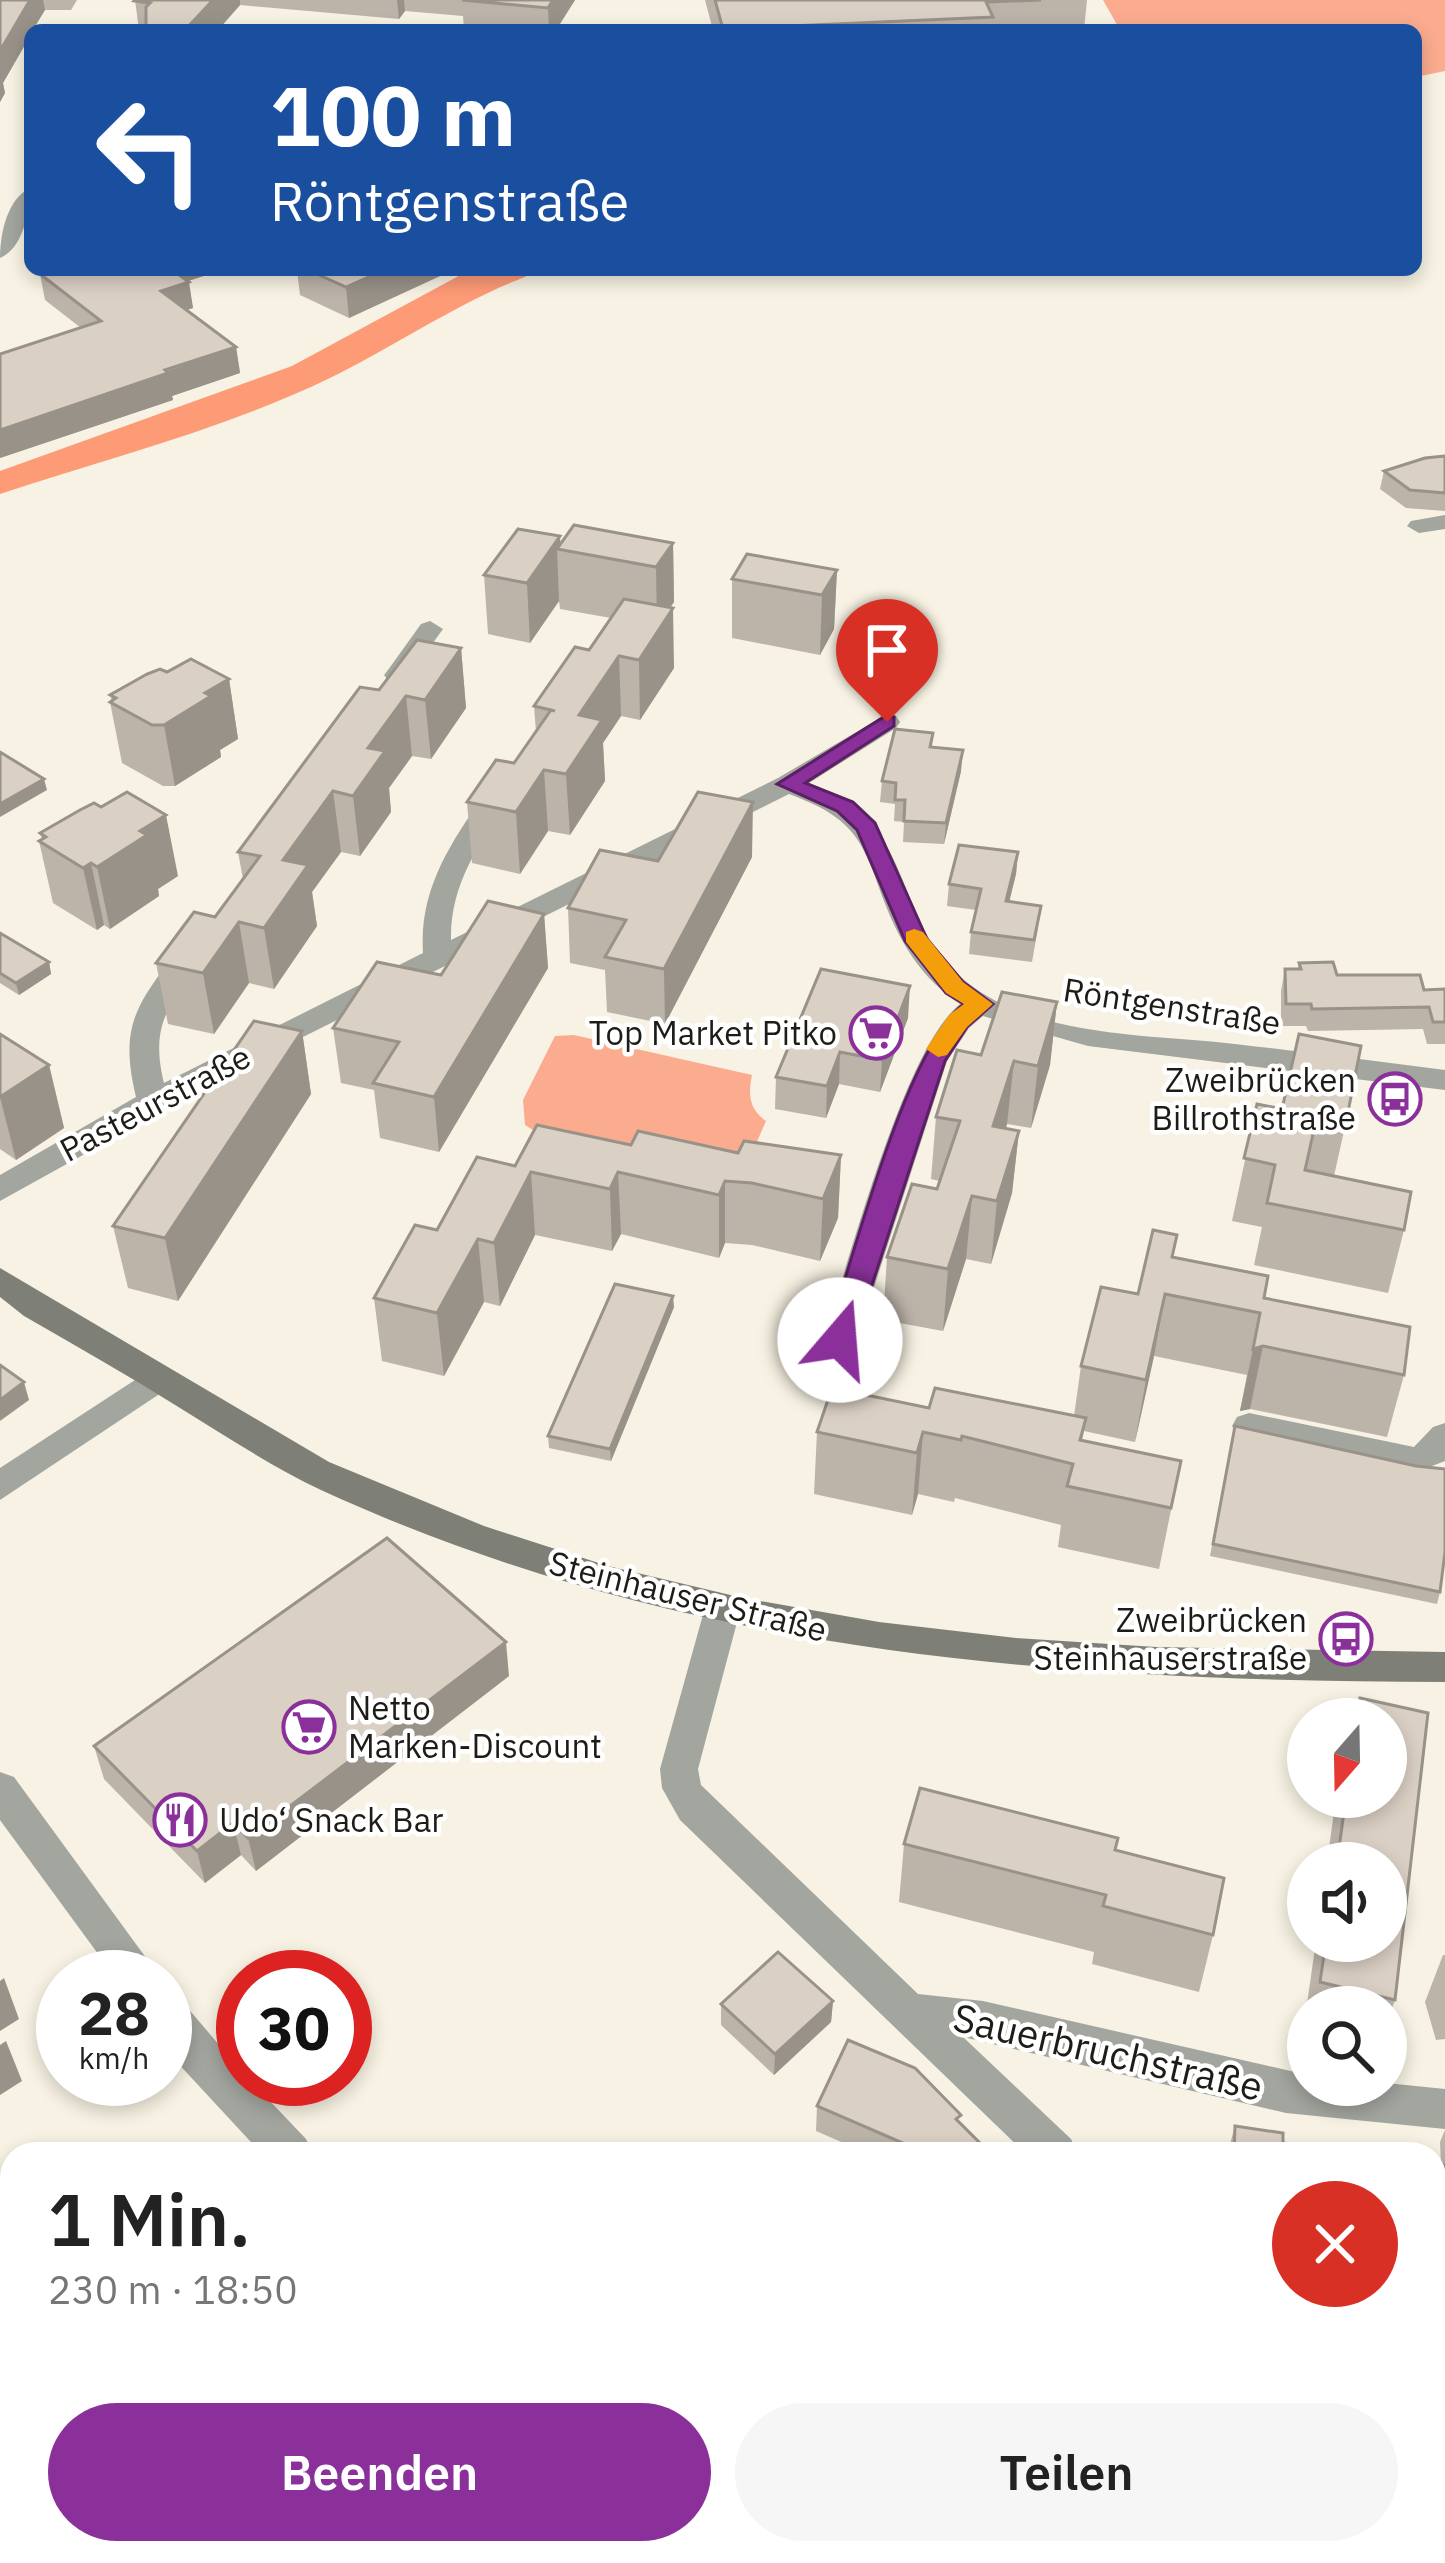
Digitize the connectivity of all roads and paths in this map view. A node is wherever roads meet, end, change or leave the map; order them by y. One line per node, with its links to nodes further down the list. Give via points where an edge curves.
1 (24, 205): 2 (street)
2 (0, 251)
3 (1445, 522): 4 (street)
4 (1419, 526)
5 (430, 629): 6 (street)
6 (386, 690)
7 (887, 722): 9 (street, Pasteurstraße)
8 (504, 784): 11 (street, via 443,878)
9 (788, 784): 11 (street, Pasteurstraße); 12 (street, Röntgenstraße, via 845,807 867,827 916,941 954,987)
10 (200, 940): 14 (street, via 140,1032)
11 (438, 958): 14 (street, Pasteurstraße)
12 (981, 1004): 13 (street, Röntgenstraße, via 1148,1043); 17 (street, via 958,1021 932,1060)
13 (1445, 1080)
14 (153, 1101): 15 (street, Pasteurstraße)
15 (0, 1190)
16 (0, 1280): 18 (main road, Steinhauser Straße)
17 (840, 1340)
18 (158, 1378): 21 (street); 22 (main road, Steinhauser Straße, via 330,1478 479,1541)
19 (1249, 1426): 20 (street, via 1414,1460 1430,1456)
20 (1445, 1436)
21 (0, 1486)
22 (722, 1611): 23 (main road, Steinhauser Straße, via 885,1641 1041,1657); 26 (street, via 685,1733 682,1788)
23 (1445, 1667)
24 (0, 1789): 25 (street)
25 (119, 1950)
26 (913, 2013): 28 (street, Sauerbruchstraße, via 983,2020 1286,2093); 30 (street)
27 (192, 2048): 29 (street)
28 (1445, 2109)
29 (280, 2142)
30 (1044, 2142)

